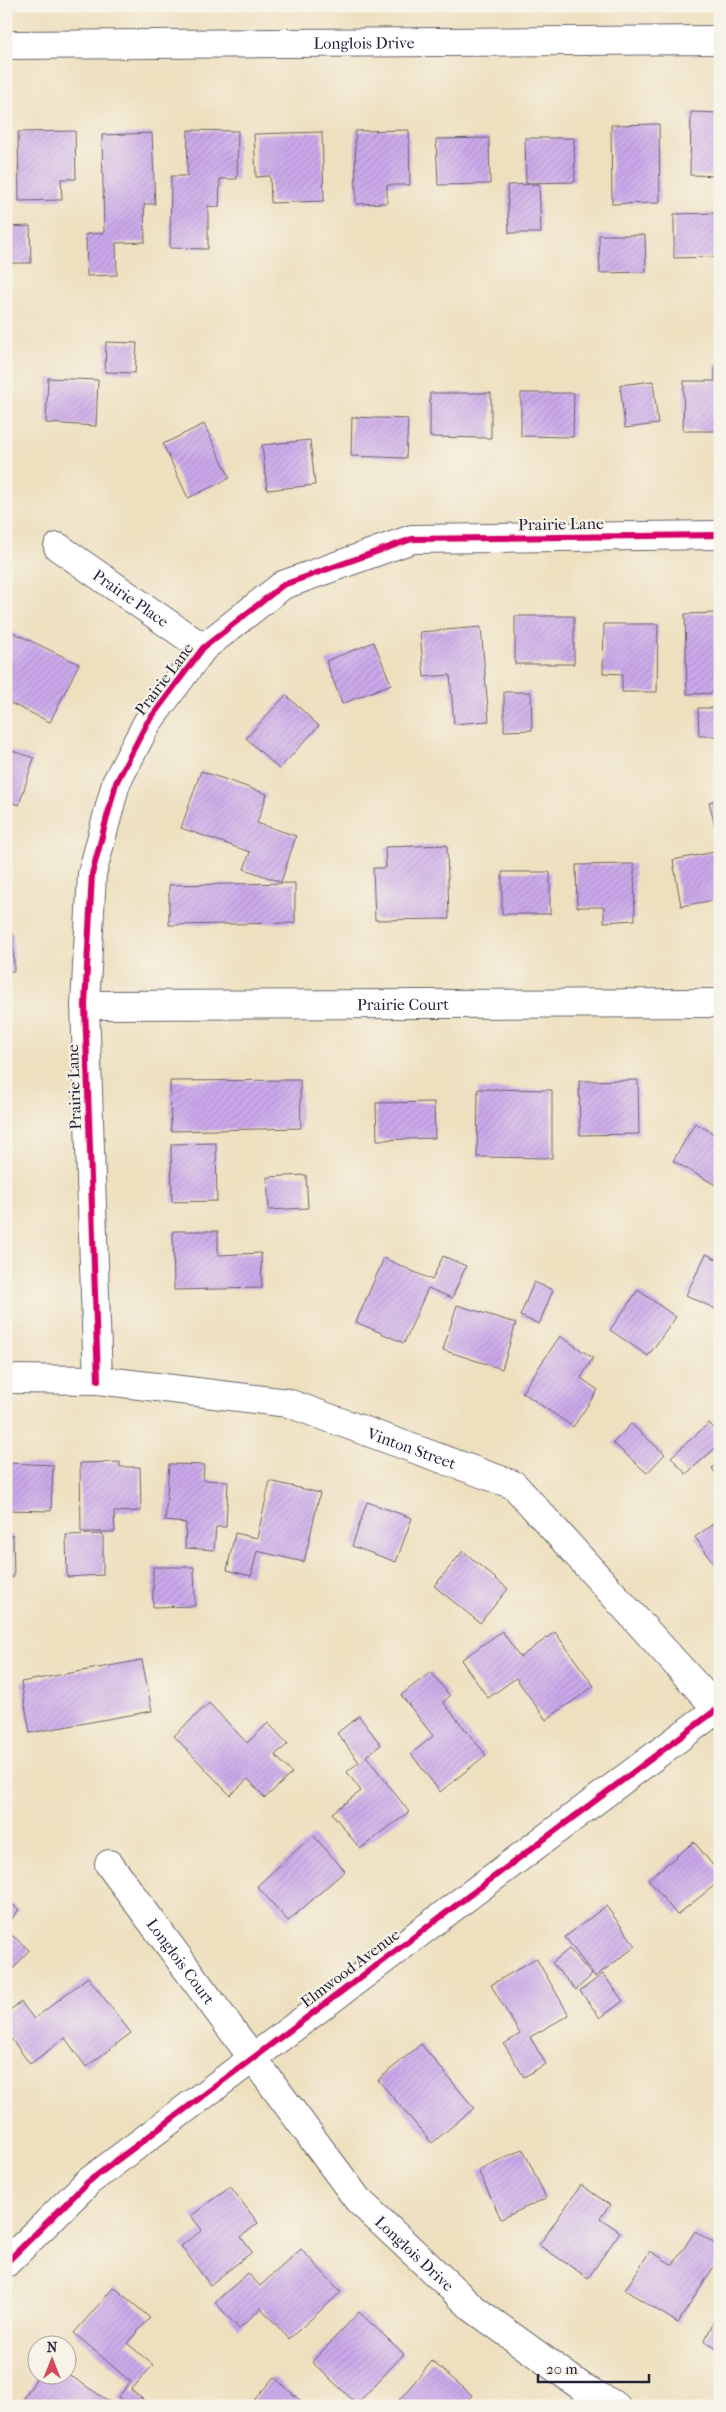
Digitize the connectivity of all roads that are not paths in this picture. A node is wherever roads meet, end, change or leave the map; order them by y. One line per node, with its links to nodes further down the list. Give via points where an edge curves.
1 (720, 40): 2 (street, Longlois Drive)
2 (6, 44)
3 (720, 535): 5 (street, Prairie Lane, via 412,539 283,586)
4 (58, 547): 5 (street, Prairie Place)
5 (203, 648): 7 (street, Prairie Lane, via 147,723 116,783 92,874)
6 (720, 1003): 7 (street, Prairie Court)
7 (85, 1005): 9 (street, Prairie Lane)
8 (6, 1379): 9 (street, Vinton Street)
9 (98, 1380): 10 (street, Vinton Street, via 288,1403 514,1485)
10 (719, 1709): 12 (street, Elmwood Avenue)
11 (109, 1864): 12 (street, Longlois Court)
12 (253, 2058): 13 (street, Elmwood Avenue, via 88,2182); 14 (street, Longlois Drive, via 358,2200 474,2309 582,2386)
13 (6, 2263)
14 (616, 2406)

